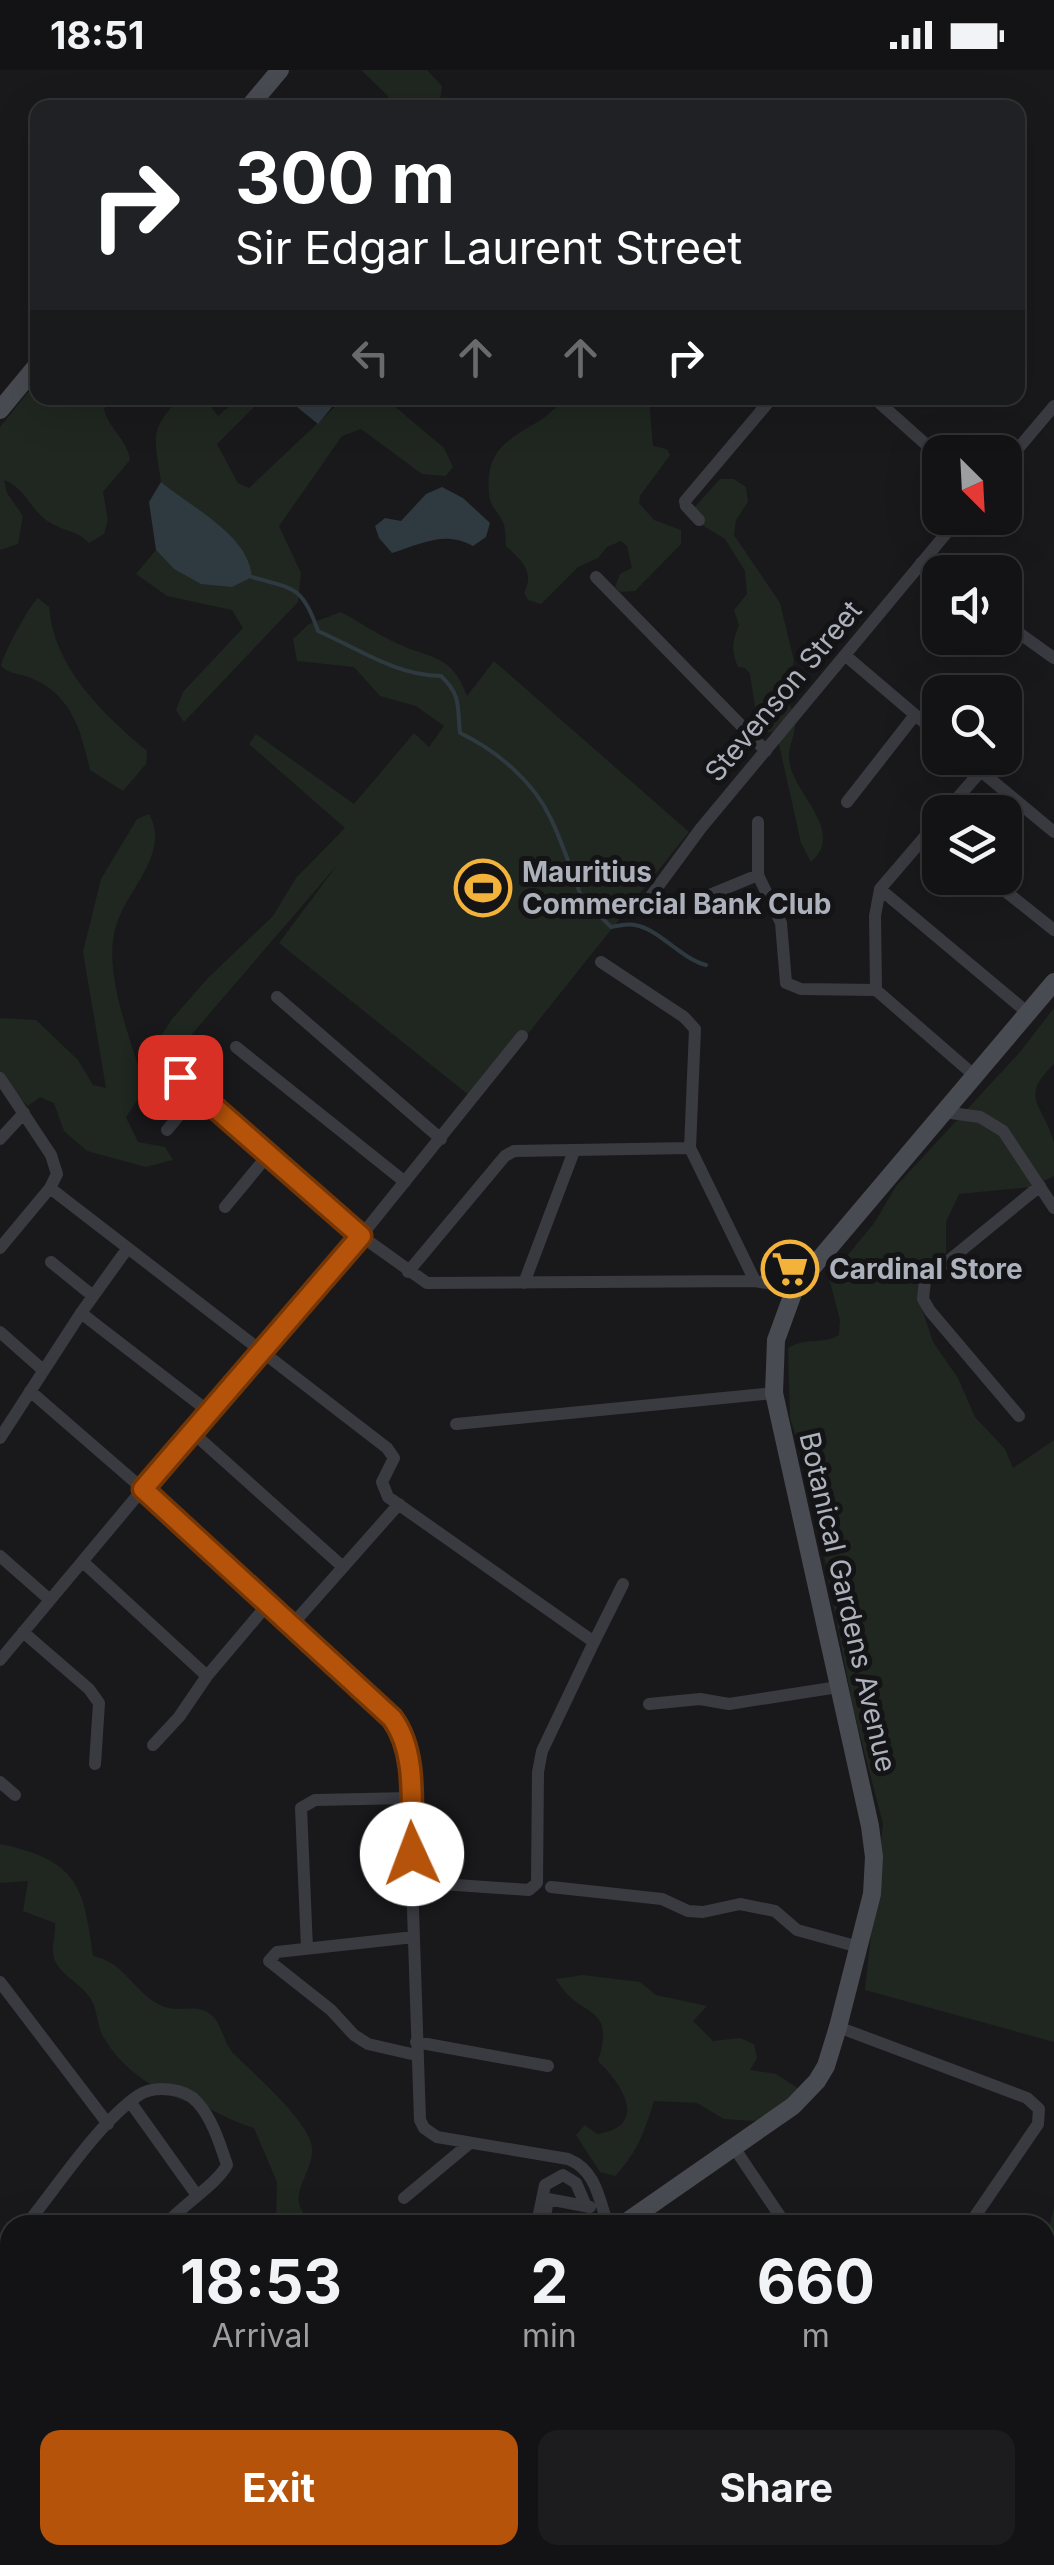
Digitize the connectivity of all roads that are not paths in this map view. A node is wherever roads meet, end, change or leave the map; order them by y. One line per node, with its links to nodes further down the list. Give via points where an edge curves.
1 (280, 70): 2 (street)
2 (255, 100)
3 (30, 374): 7 (street)
4 (766, 405): 10 (street, via 685,501)
5 (882, 405): 8 (street)
6 (1054, 406): 9 (street)
7 (0, 410)
8 (922, 441)
9 (1022, 444)
10 (699, 520)
11 (945, 535): 12 (street, Stevenson Street)
12 (921, 563): 15 (street, Stevenson Street)
13 (596, 577): 19 (street)
14 (1022, 635): 16 (street)
15 (846, 656): 17 (street); 19 (street, Stevenson Street)
16 (1054, 658)
17 (916, 716): 18 (street); 23 (street)
18 (922, 721)
19 (766, 751): 31 (street, Stevenson Street)
20 (978, 775): 22 (street)
21 (985, 775): 25 (street)
22 (961, 795)
23 (847, 802)
24 (758, 822): 27 (street)
25 (1052, 825)
26 (922, 845): 28 (street)
27 (758, 875): 30 (street); 35 (street, via 781,923 786,983)
28 (880, 889): 35 (street); 37 (street)
29 (1011, 895): 32 (street)
30 (707, 896)
31 (648, 900)
32 (1054, 930)
33 (601, 962): 49 (street, via 694,1029)
34 (1053, 984): 37 (street, Botanical Gardens Avenue)
35 (876, 990): 40 (street)
36 (277, 997): 47 (street)
37 (1028, 1013): 40 (street, Botanical Gardens Avenue)
38 (522, 1036): 47 (street)
39 (236, 1047): 52 (street)
40 (975, 1076): 44 (street, Botanical Gardens Avenue)
41 (180, 1077): 43 (street)
42 (0, 1078): 45 (street)
43 (198, 1093): 46 (street); 51 (street)
44 (944, 1112): 53 (street, via 992,1122); 64 (street, Botanical Gardens Avenue)
45 (24, 1113): 48 (street); 54 (street, via 56,1167)
46 (167, 1130)
47 (440, 1139): 52 (street)
48 (0, 1140)
49 (690, 1148): 50 (street); 62 (street)
50 (574, 1151): 61 (street, via 505,1156); 63 (street)
51 (268, 1155): 55 (street); 57 (street)
52 (405, 1182): 57 (street)
53 (1040, 1186): 56 (street); 73 (street, via 922,1289 930,1311)
54 (50, 1188): 58 (street); 59 (street)
55 (225, 1207)
56 (1054, 1208)
57 (361, 1236): 61 (street); 68 (street)
58 (0, 1248)
59 (127, 1250): 65 (street); 68 (street)
60 (51, 1262): 65 (street)
61 (408, 1272): 63 (street, via 427,1283)
62 (755, 1281): 63 (street); 64 (street)
63 (524, 1283)
64 (795, 1288): 71 (street, Botanical Gardens Avenue, via 776,1340)
65 (93, 1296): 66 (street)
66 (81, 1313): 69 (street); 72 (street)
67 (0, 1332): 69 (street)
68 (261, 1350): 72 (street); 78 (street, via 388,1448 394,1458 382,1482)
69 (44, 1370): 70 (street)
70 (30, 1391): 76 (street); 77 (street)
71 (774, 1393): 74 (street); 90 (street, Botanical Gardens Avenue)
72 (208, 1411): 75 (street)
73 (1020, 1416)
74 (456, 1424)
75 (191, 1431): 77 (street); 81 (street)
76 (0, 1438)
77 (143, 1489): 80 (street); 84 (street)
78 (398, 1504): 81 (street); 87 (street)
79 (0, 1556): 83 (street)
80 (83, 1562): 83 (street); 89 (street)
81 (343, 1567): 85 (street)
82 (622, 1584): 87 (street)
83 (50, 1600): 86 (street)
84 (266, 1605): 85 (street); 89 (street)
85 (291, 1626): 96 (street, via 403,1733)
86 (23, 1632): 88 (street); 93 (street, via 100,1702)
87 (594, 1642): 97 (street, via 542,1751 534,1886)
88 (0, 1660)
89 (206, 1676): 92 (street)
90 (838, 1687): 91 (street, via 730,1704); 100 (street, Botanical Gardens Avenue, via 874,1858)
91 (649, 1704)
92 (153, 1745)
93 (95, 1764)
94 (0, 1782): 95 (street)
95 (15, 1796)
96 (410, 1798): 97 (street); 101 (street, via 316,1800 300,1808)
97 (412, 1882): 99 (street)
98 (551, 1887): 100 (street, via 662,1900 688,1912 740,1904 775,1911 797,1930)
99 (414, 1937): 101 (street); 104 (street)
100 (858, 1946): 103 (street, Botanical Gardens Avenue)
101 (307, 1948): 104 (street, via 277,1952 269,1960 368,2044)
102 (0, 1982): 107 (street)
103 (838, 2027): 109 (street, Botanical Gardens Avenue, via 826,2066 806,2095); 121 (street, via 1026,2098 1039,2110 1038,2124)
104 (416, 2048): 105 (street); 108 (street, via 424,2128)
105 (548, 2066)
106 (131, 2103): 107 (street); 110 (street); 110 (street, via 149,2090 167,2089 187,2094 205,2113 228,2165)
107 (108, 2124): 114 (street)
108 (470, 2143): 111 (street); 113 (street, via 582,2165)
109 (734, 2146): 119 (street, Botanical Gardens Avenue); 120 (street)
110 (196, 2194): 115 (street)
111 (404, 2198)
112 (586, 2206): 113 (street); 116 (street, via 576,2182 564,2174 545,2185); 117 (street, via 548,2199)
113 (602, 2209): 118 (street)
114 (34, 2215)
115 (175, 2215)
116 (541, 2215)
117 (543, 2215)
118 (604, 2215)
119 (636, 2215)
120 (779, 2215)
121 (976, 2215)

